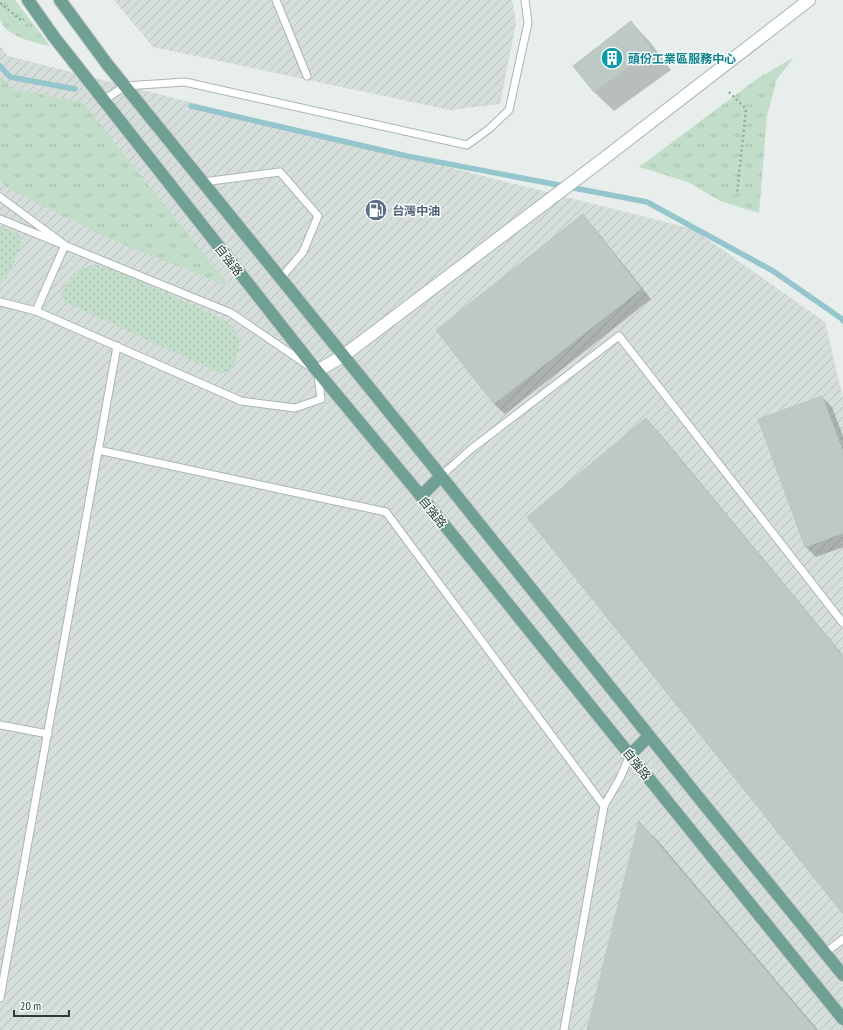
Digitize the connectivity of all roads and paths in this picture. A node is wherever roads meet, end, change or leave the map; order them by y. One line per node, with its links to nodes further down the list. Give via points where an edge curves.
1 (28, 0): 11 (main road, 自強路)
2 (60, 0): 9 (main road)
3 (276, 0): 8 (lane)
4 (525, 0): 9 (lane, via 528,23 509,110 468,145 185,82)
5 (809, 0): 21 (street)
6 (0, 3): 7 (path)
7 (16, 16)
8 (307, 76)
9 (125, 86): 11 (lane); 12 (main road)
10 (729, 92): 13 (path, via 746,109)
11 (104, 100): 22 (main road, 自強路)
12 (203, 182): 17 (main road); 17 (lane, via 280,172 318,216 303,252)
13 (737, 194)
14 (0, 197): 16 (lane)
15 (0, 219): 16 (lane)
16 (65, 245): 19 (lane); 22 (lane, via 231,313)
17 (281, 278): 21 (main road)
18 (0, 302): 19 (lane)
19 (36, 310): 20 (lane)
20 (117, 346): 22 (lane, via 241,401 295,408 321,399); 23 (lane)
21 (343, 356): 22 (street); 24 (main road)
22 (317, 372): 25 (main road, 自強路)
23 (98, 450): 28 (lane); 31 (lane, via 386,512)
24 (441, 476): 25 (main road); 26 (lane, via 470,450 618,336); 29 (main road)
25 (421, 496): 30 (main road, 自強路)
26 (843, 623)
27 (0, 725): 28 (lane)
28 (48, 734): 35 (lane)
29 (649, 736): 30 (main road); 33 (main road)
30 (630, 755): 31 (lane); 36 (main road, 自強路)
31 (604, 806): 37 (lane)
32 (843, 939): 33 (lane)
33 (825, 953): 34 (main road)
34 (843, 975)
35 (0, 998)
36 (843, 1019)
37 (564, 1030)

